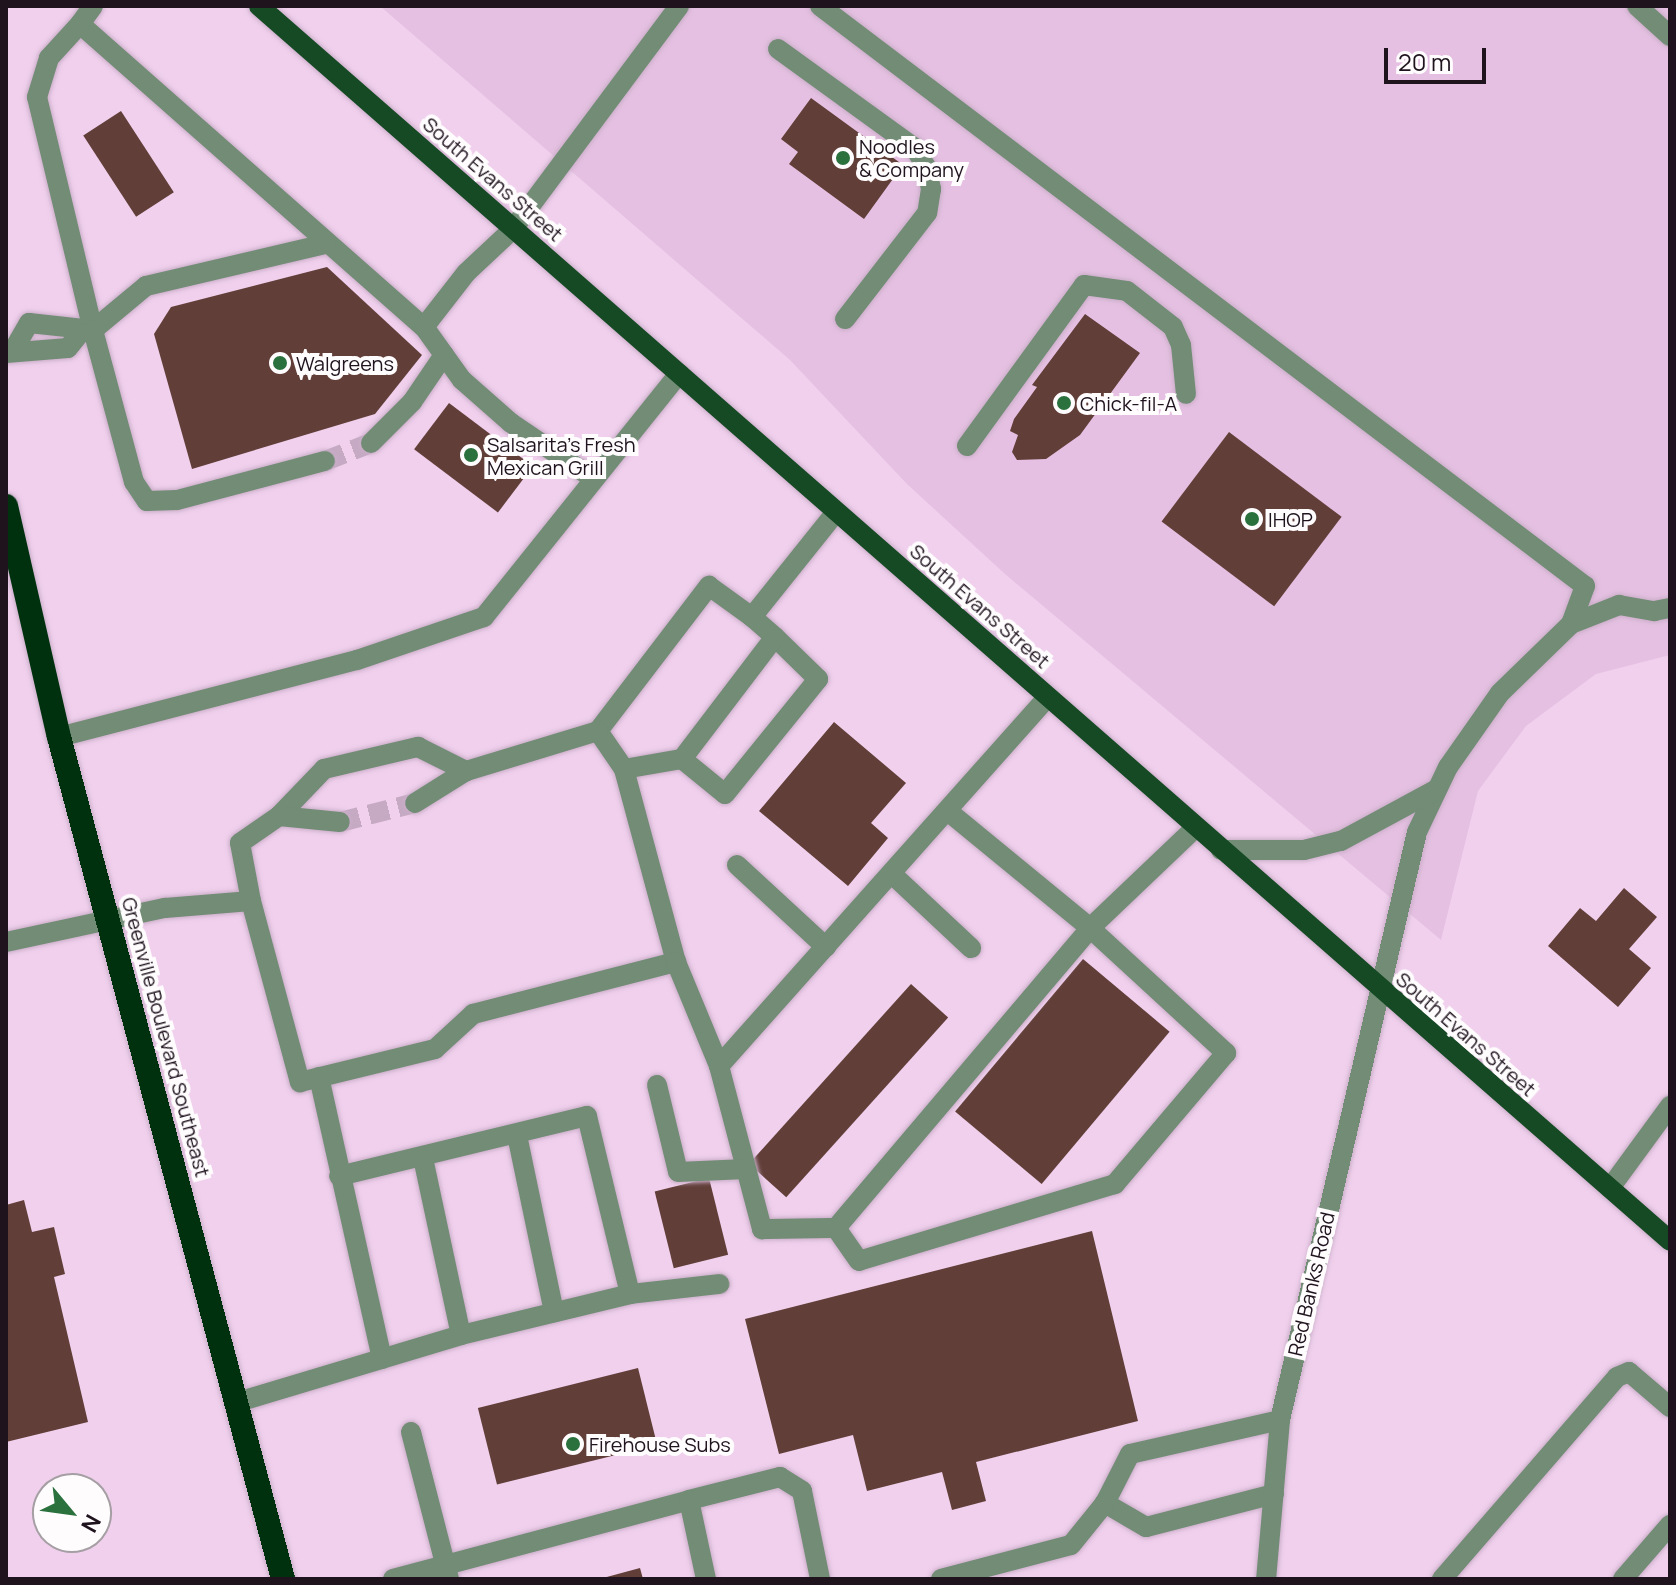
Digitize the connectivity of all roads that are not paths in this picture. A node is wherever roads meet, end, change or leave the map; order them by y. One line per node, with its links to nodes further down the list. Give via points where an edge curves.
1 (93, 6): 6 (street)
2 (259, 6): 9 (main road, South Evans Street)
3 (679, 6): 9 (street)
4 (820, 6): 26 (street, via 1551,555 1585,586)
5 (1637, 6): 7 (street)
6 (80, 24): 10 (street); 13 (street, via 49,58 37,97 78,255)
7 (1670, 36)
8 (778, 49): 11 (street, via 915,148 926,167 931,189 927,213)
9 (513, 229): 12 (street, via 466,273); 16 (main road, South Evans Street)
10 (325, 244): 12 (street); 13 (street, via 146,286)
11 (845, 319)
12 (424, 327): 15 (street)
13 (87, 331): 14 (street, via 68,348); 14 (street, via 29,323); 20 (street, via 134,482 147,501 177,500)
14 (10, 351)
15 (444, 355): 18 (street, via 412,402); 21 (street, via 462,380 511,423)
16 (679, 374): 21 (street); 23 (main road, South Evans Street)
17 (1186, 394): 19 (street, via 1181,345 1173,327 1127,291 1084,285)
18 (371, 443)
19 (967, 446)
20 (325, 461)
21 (594, 479): 30 (street, via 484,617 357,660)
22 (6, 506): 30 (highway, Greenville Boulevard Southeast)
23 (836, 512): 25 (street); 28 (main road, South Evans Street)
24 (1670, 608): 26 (street, via 1619,605)
25 (752, 617): 27 (street); 29 (street, via 709,586)
26 (1571, 624): 34 (street, Red Banks Road, via 1500,693)
27 (775, 637): 31 (street); 31 (street, via 818,679 725,794)
28 (1048, 697): 36 (street); 39 (main road, South Evans Street)
29 (598, 731): 32 (street); 33 (street)
30 (59, 737): 44 (highway, Greenville Boulevard Southeast)
31 (682, 759): 32 (street)
32 (624, 769): 49 (street)
33 (466, 771): 35 (street); 37 (street, via 418,747 324,769)
34 (1437, 789): 40 (street, via 1341,841 1304,850); 50 (street, Red Banks Road, via 1417,832 1400,894)
35 (415, 803)
36 (949, 812): 42 (street); 45 (street)
37 (279, 816): 38 (street); 43 (street, via 240,843)
38 (340, 822)
39 (1196, 827): 40 (main road, South Evans Street); 45 (street)
40 (1221, 850): 50 (main road, South Evans Street)
41 (737, 865): 47 (street)
42 (893, 875): 47 (street); 48 (street)
43 (251, 901): 44 (street, via 165,908); 52 (street, via 300,1082)
44 (111, 921): 46 (street); 67 (highway, Greenville Boulevard Southeast)
45 (1090, 928): 60 (street); 60 (street, via 1226,1053 1135,1161 1115,1184 859,1261)
46 (6, 942)
47 (826, 947): 51 (street)
48 (971, 948)
49 (676, 962): 51 (street); 52 (street, via 473,1014 435,1049)
50 (1382, 993): 59 (main road, South Evans Street); 69 (street, Red Banks Road)
51 (719, 1066): 57 (street)
52 (319, 1077): 58 (street)
53 (657, 1085): 57 (street, via 678,1172)
54 (1670, 1106): 59 (street)
55 (517, 1135): 56 (street); 63 (street, via 587,1116); 64 (street)
56 (423, 1158): 58 (street); 65 (street)
57 (746, 1169): 60 (street, via 762,1229)
58 (339, 1176): 66 (street)
59 (1610, 1188): 61 (main road, South Evans Street)
60 (836, 1228)
61 (1670, 1241)
62 (719, 1284): 63 (street)
63 (630, 1294): 64 (street)
64 (554, 1312): 65 (street)
65 (461, 1335): 66 (street)
66 (382, 1359): 67 (street)
67 (238, 1402): 76 (highway, Greenville Boulevard Southeast)
68 (1670, 1407): 82 (street, via 1629,1372 1617,1377)
69 (1280, 1420): 71 (street, Red Banks Road); 73 (street, via 1130,1454)
70 (411, 1432): 75 (street)
71 (1274, 1494): 73 (street, via 1146,1527); 81 (street, Red Banks Road)
72 (689, 1500): 75 (street); 78 (street); 79 (street, via 780,1477 802,1491)
73 (1105, 1503): 80 (street, via 1071,1545)
74 (1670, 1525): 83 (street)
75 (447, 1572): 77 (street)
76 (283, 1579)
77 (393, 1579)
78 (706, 1579)
79 (820, 1579)
80 (941, 1579)
81 (1266, 1579)
82 (1442, 1579)
83 (1623, 1579)

